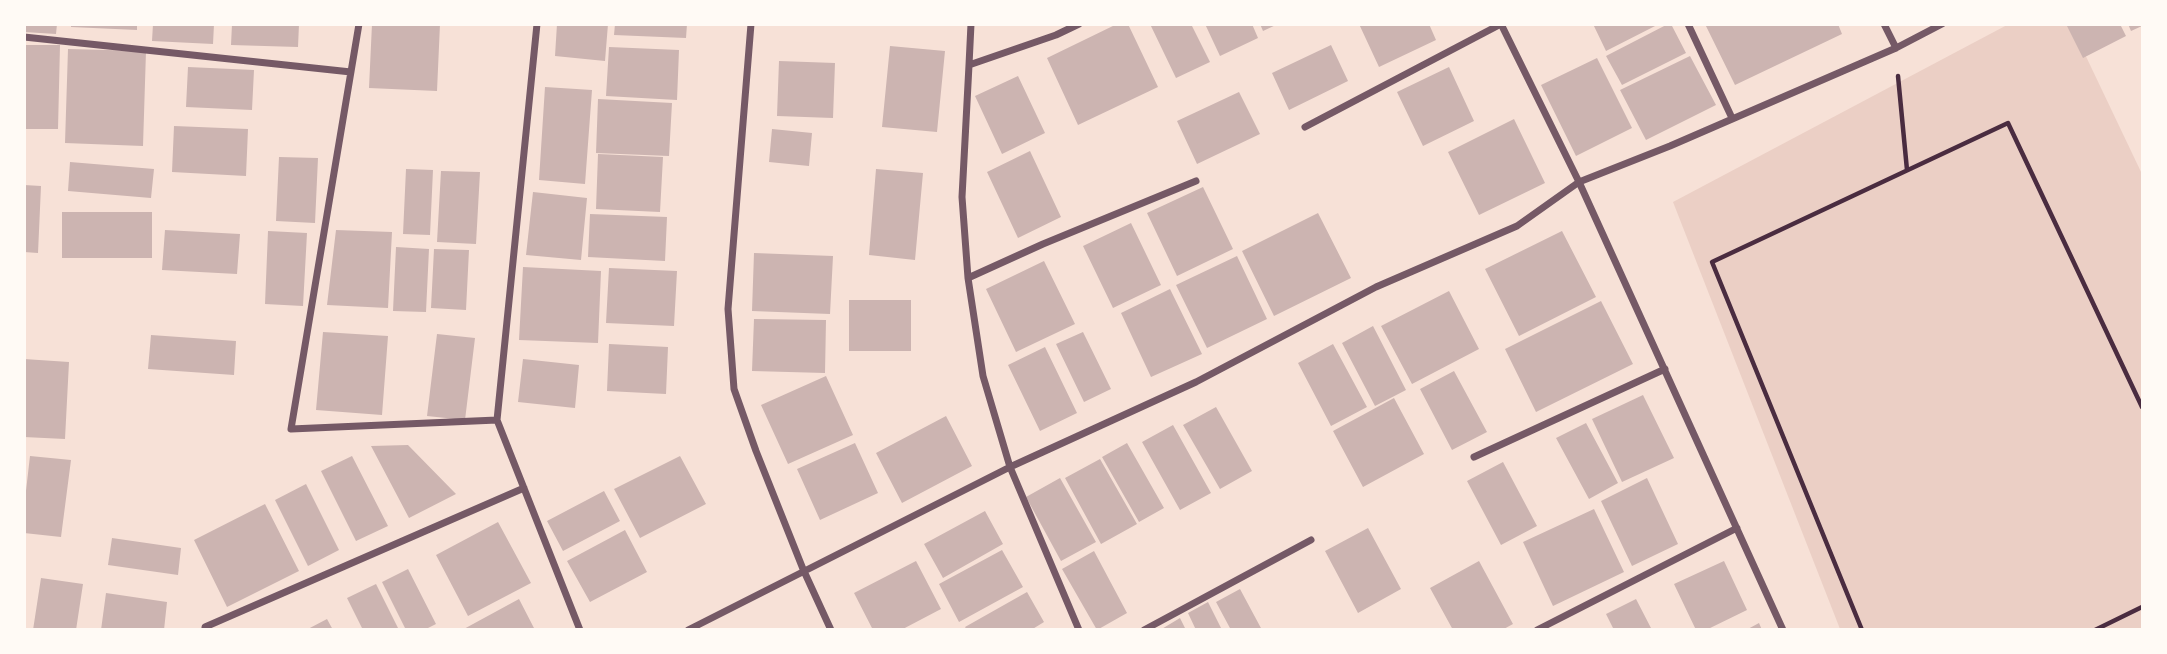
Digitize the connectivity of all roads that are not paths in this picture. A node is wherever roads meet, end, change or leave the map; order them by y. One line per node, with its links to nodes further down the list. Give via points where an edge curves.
1 (359, 24): 13 (street)
2 (537, 24): 20 (street)
3 (751, 24): 26 (street, via 727,309 734,389)
4 (971, 24): 12 (street)
5 (1079, 24): 12 (street)
6 (1501, 24): 15 (street); 17 (street)
7 (1688, 24): 14 (street)
8 (1884, 24): 11 (street)
9 (1942, 24): 11 (street)
10 (24, 37): 13 (street)
11 (1896, 48): 14 (street)
12 (969, 65): 18 (street, via 962,197)
13 (351, 72): 20 (street, via 291,429)
14 (1732, 118): 17 (street)
15 (1305, 127)
16 (1196, 181): 18 (street)
17 (1579, 182): 19 (street); 22 (street, via 1517,226 1376,287 1196,382)
18 (968, 278): 22 (street, via 984,376)
19 (1665, 369): 21 (street); 24 (street)
20 (497, 420): 23 (street)
21 (1474, 457)
22 (1010, 467): 26 (street); 31 (street)
23 (524, 488): 27 (street); 28 (street)
24 (1737, 528): 33 (street); 34 (street)
25 (1311, 540): 32 (street)
26 (803, 569): 29 (street); 30 (street)
27 (205, 629)
28 (580, 629)
29 (688, 629)
30 (831, 629)
31 (1079, 629)
32 (1144, 629)
33 (1537, 629)
34 (1783, 629)

